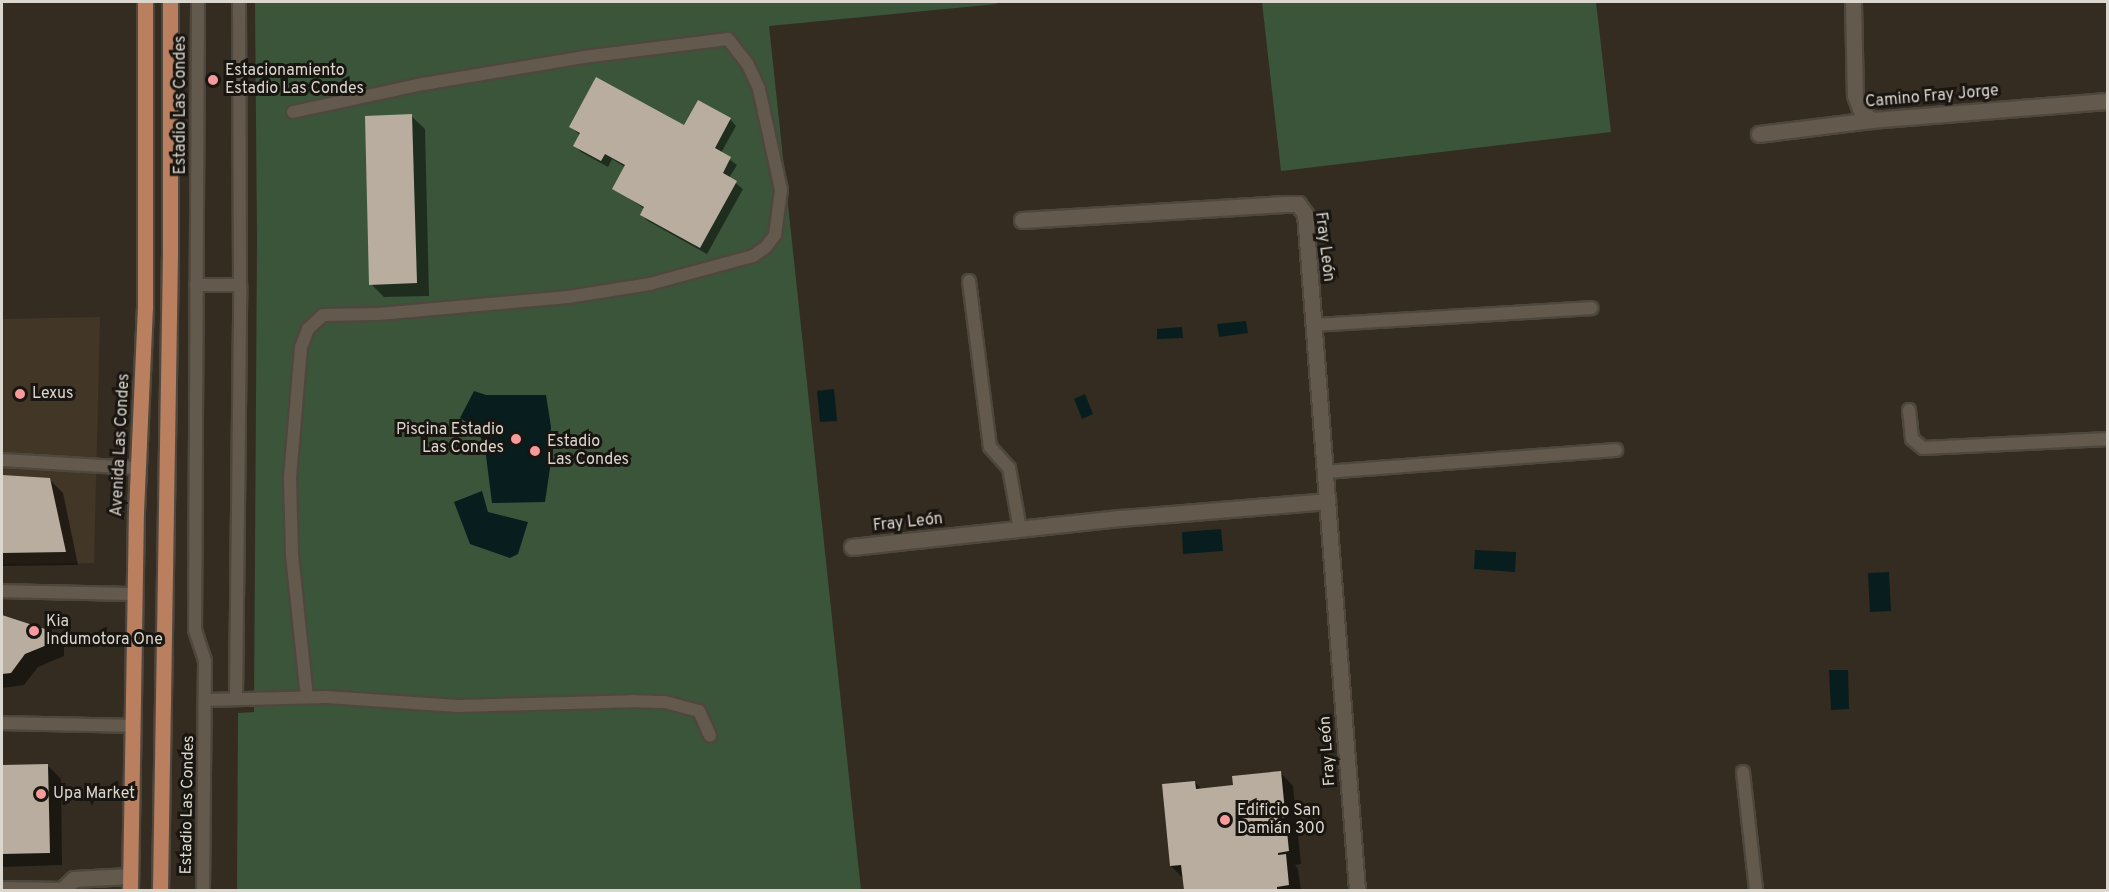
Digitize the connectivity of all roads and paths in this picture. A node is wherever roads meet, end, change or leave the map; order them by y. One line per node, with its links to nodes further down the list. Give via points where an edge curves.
1 (145, 2): 20 (main road, Avenida Las Condes, via 145,308)
2 (170, 2): 37 (main road)
3 (198, 2): 12 (lane, Estadio Las Condes)
4 (239, 2): 13 (lane)
5 (1853, 2): 8 (street, via 1855,95 1860,109)
6 (2108, 101): 8 (street, Camino Fray Jorge)
7 (293, 112): 27 (lane, via 591,56 728,39 748,65 759,89 781,190 775,235 766,247 743,260 650,284 568,297 323,315 308,329 301,347 291,478 292,555)
8 (1871, 120): 9 (street, Camino Fray Jorge)
9 (1759, 134)
10 (1022, 220): 15 (street, Fray León, via 1298,204 1305,214)
11 (969, 281): 23 (lane, via 990,447 1009,468)
12 (196, 285): 13 (lane); 29 (lane, Estadio Las Condes, via 195,630 205,661)
13 (240, 285): 28 (lane)
14 (1592, 308): 15 (lane)
15 (1314, 326): 21 (street, Fray León)
16 (1909, 410): 17 (lane, via 1912,439 1923,448)
17 (2108, 439)
18 (1616, 450): 21 (lane)
19 (2, 460): 20 (lane)
20 (138, 468): 26 (main road, Avenida Las Condes)
21 (1323, 472): 22 (street, Fray León)
22 (1327, 501): 23 (street, Fray León); 39 (street, Fray León)
23 (1020, 529): 24 (street, Fray León)
24 (852, 547)
25 (2, 591): 26 (lane)
26 (134, 594): 31 (main road, Avenida Las Condes)
27 (307, 697): 28 (lane); 32 (lane, via 458,706 664,702 699,711)
28 (236, 699): 29 (lane)
29 (205, 700): 38 (lane, Estadio Las Condes)
30 (2, 723): 31 (lane)
31 (133, 726): 34 (main road, Avenida Las Condes)
32 (710, 736)
33 (1743, 772): 40 (lane)
34 (130, 883): 36 (street, via 74,879)
35 (2, 889): 36 (street)
36 (63, 890)
37 (160, 891)
38 (203, 891)
39 (1357, 891)
40 (1756, 891)

